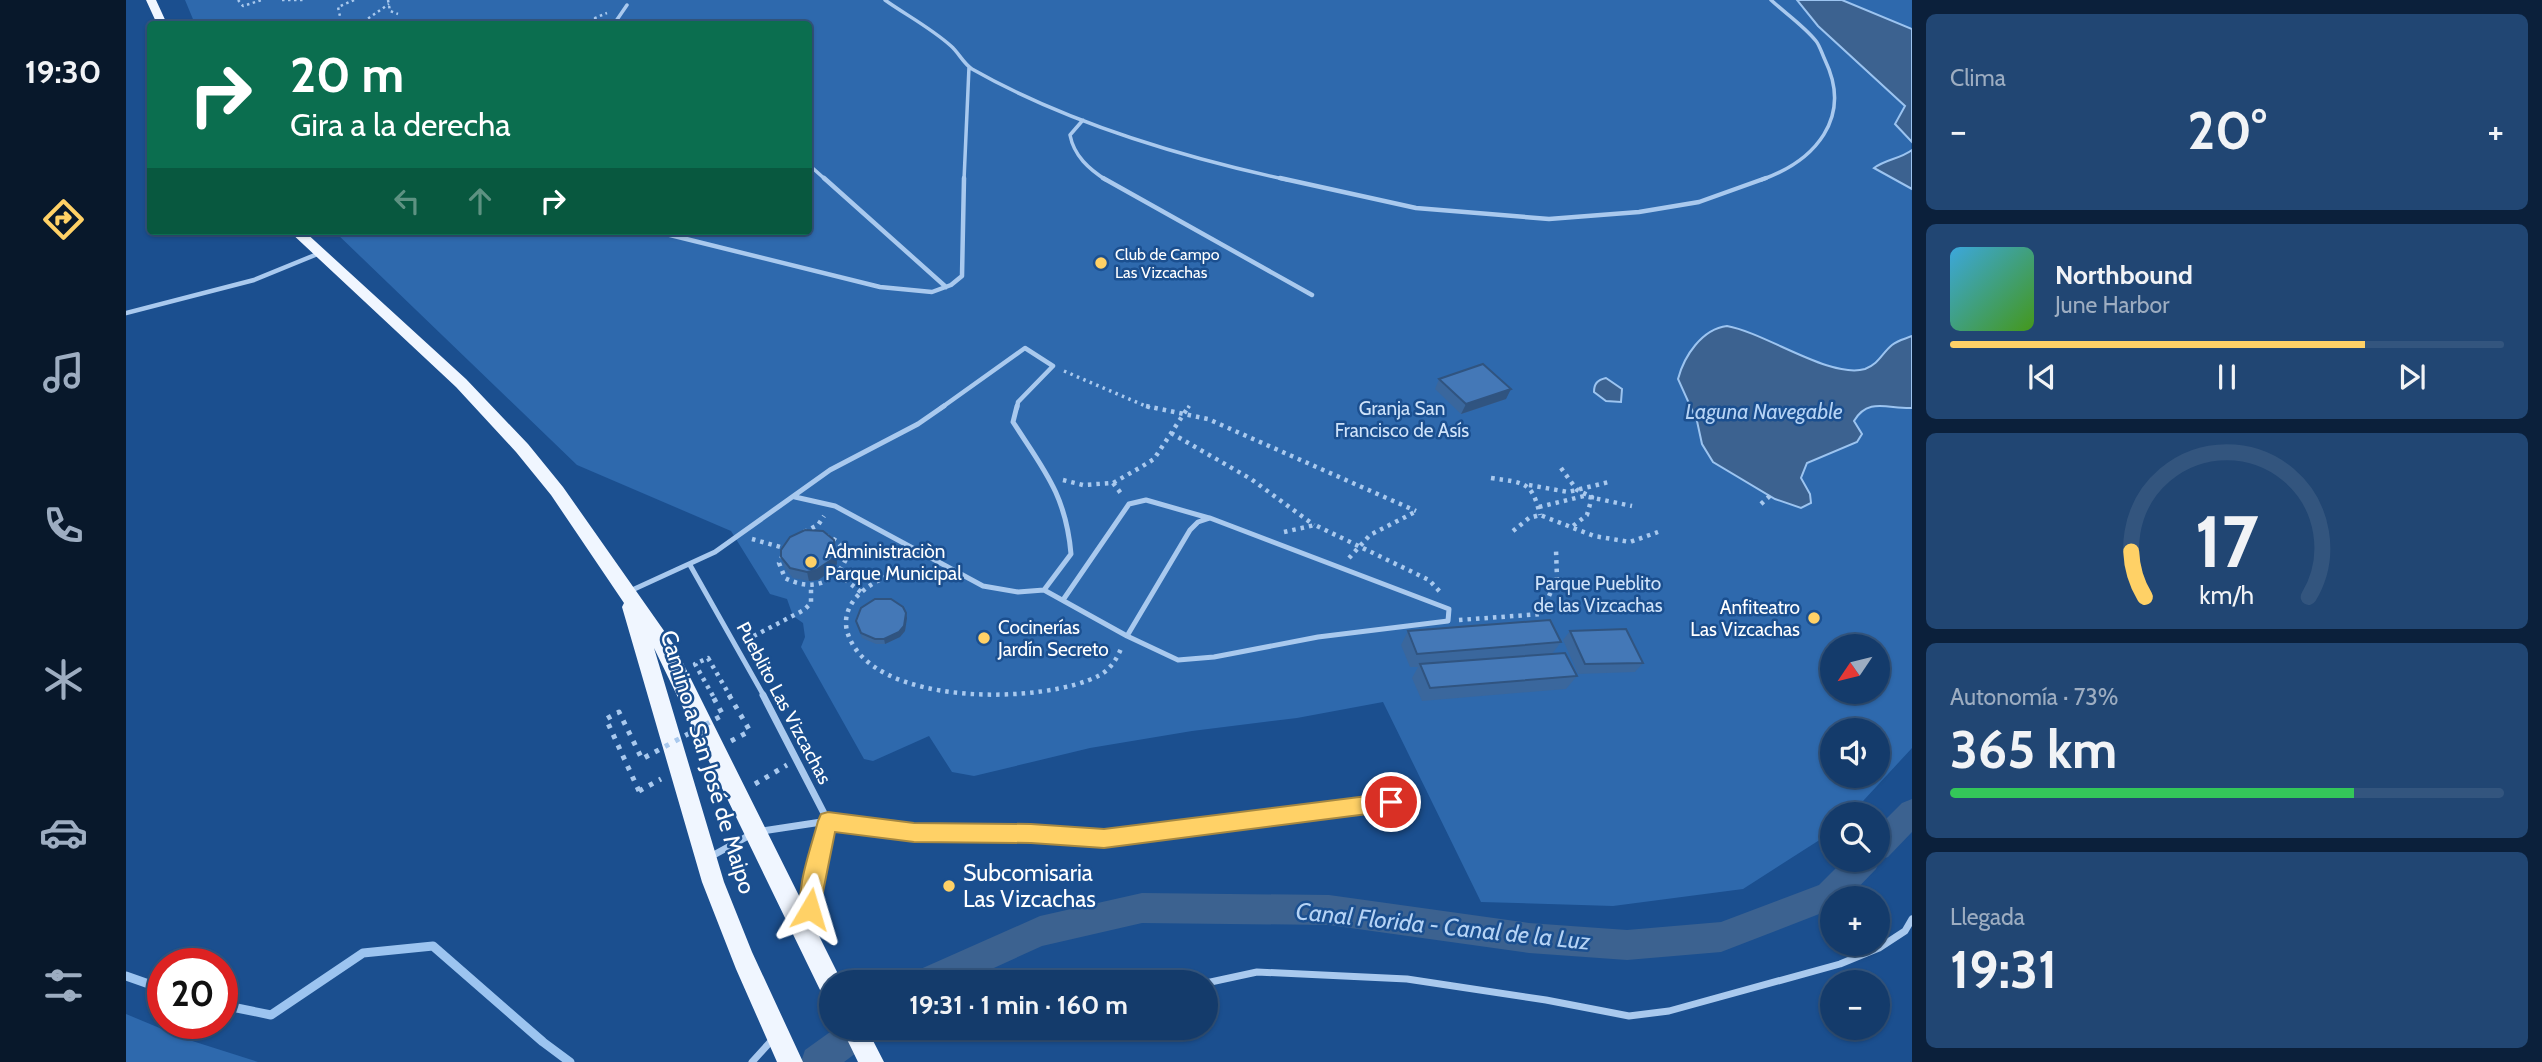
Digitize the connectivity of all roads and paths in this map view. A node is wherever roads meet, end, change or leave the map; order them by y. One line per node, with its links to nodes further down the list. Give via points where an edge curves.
1 (151, 0): 12 (main road)
2 (238, 0): 3 (path, via 243,6)
3 (262, 0)
4 (282, 0): 5 (path)
5 (303, 0)
6 (354, 0): 13 (path, via 338,7)
7 (885, 0): 16 (lane, via 951,46)
8 (1771, 0): 17 (lane, via 1816,41 1834,78 1836,111 1815,148 1781,173 1687,204 1549,219 1416,208 1228,167)
9 (388, 2): 11 (path, via 390,10); 14 (path)
10 (627, 5): 15 (lane)
11 (398, 14)
12 (161, 21)
13 (341, 21)
14 (365, 21)
15 (616, 21)
16 (969, 67): 17 (lane); 22 (lane, via 963,267 962,276)
17 (1083, 120): 23 (lane, via 1070,135 1071,146 1104,179)
18 (812, 168): 22 (lane)
19 (300, 235): 21 (main road, Camino a San José de Maipo)
20 (669, 235): 22 (lane, via 880,287 920,293)
21 (320, 253): 24 (lane, via 254,280); 61 (main road, Camino a San José de Maipo, via 496,418 557,491)
22 (946, 288)
23 (1312, 295)
24 (126, 313)
25 (1053, 366): 27 (path, via 1153,410); 30 (lane, via 1017,402 1013,422); 36 (lane, via 1025,348 918,424 830,470)
26 (1191, 404): 27 (path)
27 (1184, 414): 28 (path); 51 (path, via 1208,419 1416,511 1377,529)
28 (1171, 433): 30 (path, via 1154,459 1112,483 1083,485); 44 (path, via 1251,479)
29 (1561, 468): 34 (path)
30 (1052, 477): 59 (lane, via 1070,527 1072,554)
31 (1491, 478): 33 (path)
32 (1609, 482): 34 (path)
33 (1529, 485): 34 (path); 41 (path, via 1537,493)
34 (1577, 490): 37 (path)
35 (1773, 493): 38 (path)
36 (795, 497): 39 (lane); 48 (lane)
37 (1592, 497): 40 (path); 41 (path); 45 (path, via 1586,519)
38 (1760, 504)
39 (831, 505): 49 (path); 59 (lane, via 983,586 1018,592)
40 (1632, 506)
41 (1539, 507): 42 (path)
42 (1540, 514): 45 (path); 46 (path)
43 (1210, 518): 50 (lane); 62 (lane, via 1146,500 1129,504); 65 (lane, via 1190,530)
44 (1315, 525): 50 (path); 51 (path)
45 (1572, 526): 47 (path, via 1594,536 1630,542)
46 (1513, 531)
47 (1658, 532)
48 (744, 533): 52 (path, via 758,542); 54 (lane)
49 (803, 536): 52 (path); 56 (path, via 828,535 841,544 846,559)
50 (1270, 539): 55 (lane)
51 (1357, 545): 55 (path); 63 (path, via 1429,580)
52 (784, 548): 58 (path, via 779,563 785,578)
53 (1556, 550): 64 (path, via 1557,578 1541,614)
54 (690, 565): 61 (lane); 66 (lane, Pueblito Las Vizcachas)
55 (1343, 567): 63 (lane)
56 (838, 574): 58 (path); 60 (path)
57 (935, 574): 60 (path, via 895,571)
58 (811, 586): 66 (path, via 811,603 804,610)
59 (1044, 590): 62 (lane)
60 (861, 592): 65 (path, via 847,610 844,623 853,647 870,665 907,683 951,692 1017,693 1078,685 1117,660)
61 (625, 593): 69 (main road, Camino a San José de Maipo, via 647,653); 71 (main road, Camino a San José de Maipo, via 667,651)
62 (1063, 600): 65 (lane)
63 (1449, 609): 64 (lane)
64 (1448, 621): 65 (lane, via 1178,660)
65 (1127, 636)
66 (736, 645): 68 (lane, Pueblito Las Vizcachas)
67 (750, 731): 69 (path, bridge, via 708,657 695,664 723,715 642,759 619,712 606,719 639,790)
68 (797, 759): 71 (path); 72 (lane, Pueblito Las Vizcachas)
69 (677, 770): 74 (main road, Camino a San José de Maipo)
70 (1387, 788): 72 (lane, via 1391,802 1104,838 914,832)
71 (736, 795): 73 (main road, Camino a San José de Maipo)
72 (828, 821): 73 (lane); 76 (lane, via 814,877)
73 (754, 832): 74 (lane); 76 (main road, Camino a San José de Maipo)
74 (705, 860): 79 (main road, Camino a San José de Maipo)
75 (1912, 919): 78 (lane, via 1905,931 1879,948 1840,964 1669,1011 1629,1016 1407,979 1257,972)
76 (809, 943): 77 (main road, Camino a San José de Maipo)
77 (823, 970)
78 (1218, 981)
79 (778, 1035): 81 (lane); 82 (main road, Camino a San José de Maipo)
80 (860, 1040): 83 (main road)
81 (752, 1062)
82 (790, 1062)
83 (871, 1062)

